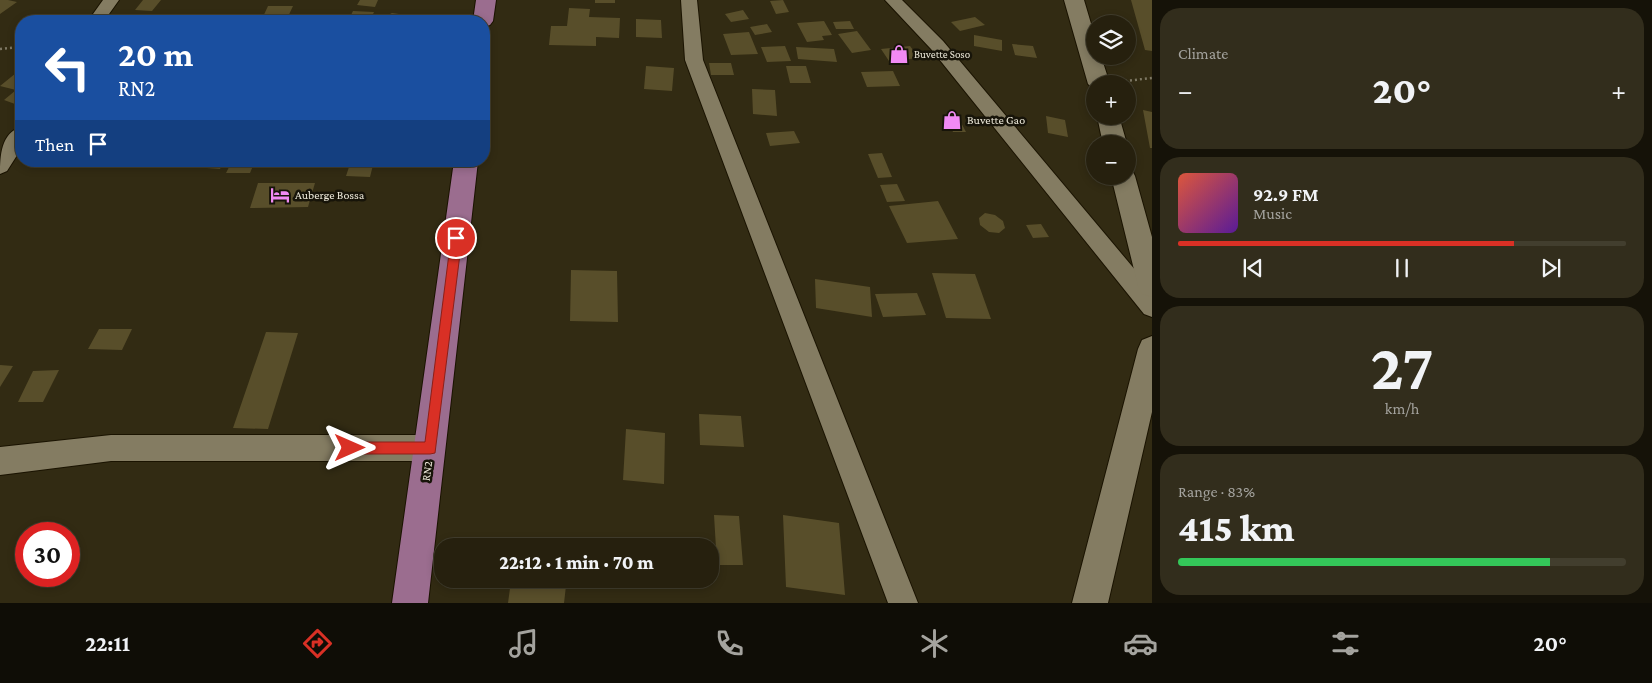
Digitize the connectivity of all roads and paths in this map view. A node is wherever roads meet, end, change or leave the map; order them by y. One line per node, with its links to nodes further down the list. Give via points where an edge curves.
1 (111, 0): 6 (street)
2 (486, 0): 7 (main road)
3 (689, 0): 21 (street, via 694,60)
4 (893, 0): 16 (street, via 937,45)
5 (1074, 0): 10 (street)
6 (100, 15)
7 (484, 15)
8 (15, 48): 9 (path)
9 (0, 49)
10 (1096, 75)
11 (15, 143): 12 (street)
12 (0, 166)
13 (465, 167): 18 (main road, RN2)
14 (1125, 185): 15 (street)
15 (1152, 286)
16 (1152, 307)
17 (1152, 349): 22 (street)
18 (430, 448): 19 (street, via 111,448); 20 (main road, RN2)
19 (0, 461)
20 (410, 603)
21 (902, 603)
22 (1090, 603)

